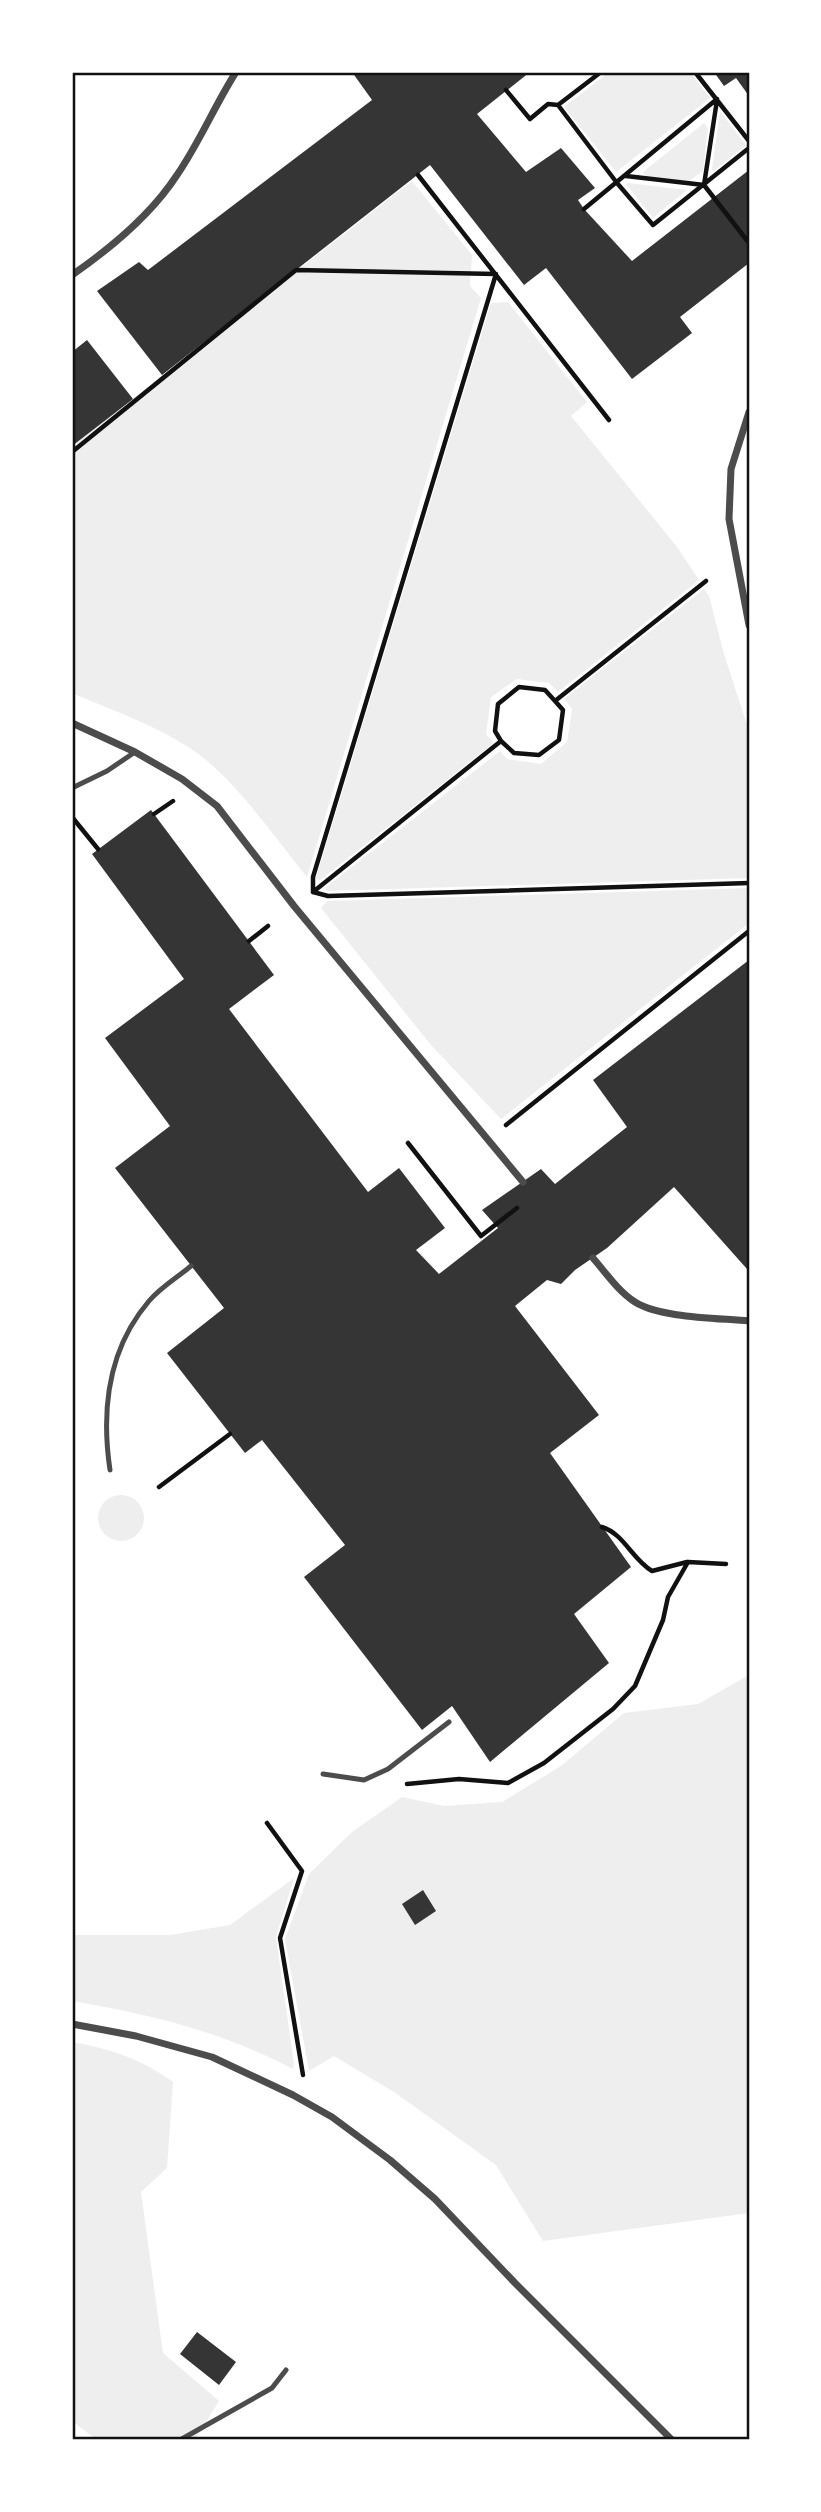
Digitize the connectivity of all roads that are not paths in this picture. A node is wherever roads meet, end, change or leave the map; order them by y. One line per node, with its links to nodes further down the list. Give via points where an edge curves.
1 (236, 72): 2 (street, via 177,175 153,206)
2 (72, 275)
3 (749, 412): 4 (street, via 731,470 729,519)
4 (749, 625)
5 (72, 723): 6 (street)
6 (135, 752): 7 (lane); 8 (street, via 217,806)
7 (72, 788)
8 (523, 1182)
9 (593, 1258): 11 (street, via 621,1291 651,1309)
10 (191, 1266): 12 (lane, via 151,1299 129,1327 114,1360 106,1399)
11 (749, 1321)
12 (110, 1470)
13 (449, 1722): 14 (lane, via 388,1769 364,1780)
14 (323, 1774)
15 (72, 2024): 18 (street, via 212,2057 332,2117 435,2199)
16 (286, 2370): 17 (lane, via 272,2388)
17 (180, 2440)
18 (672, 2440)

